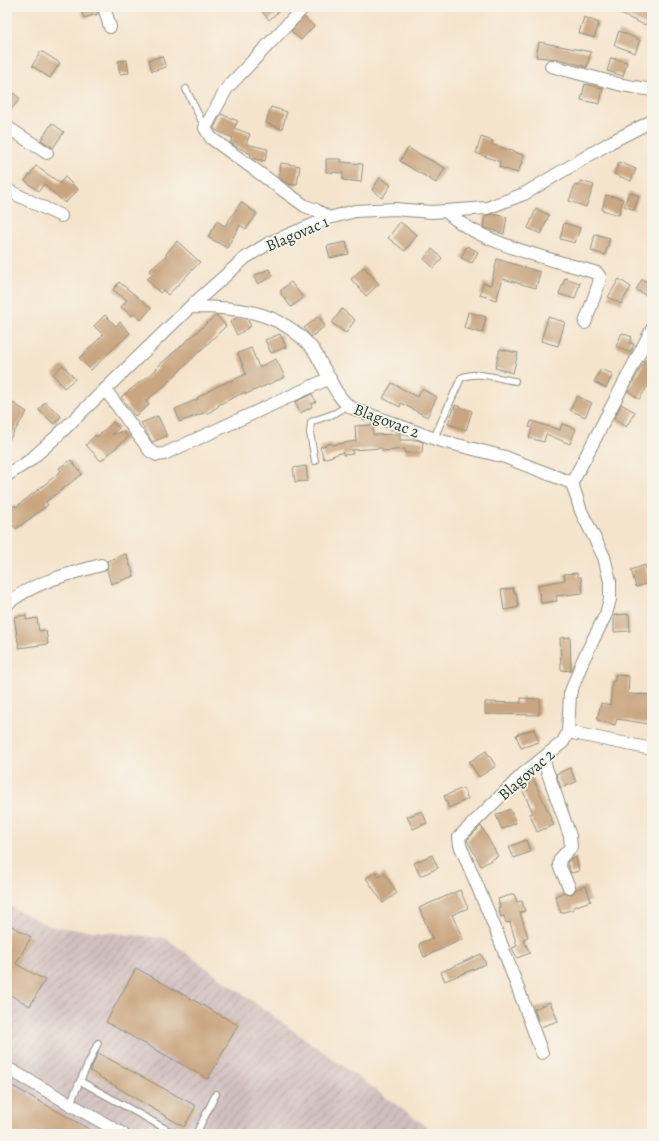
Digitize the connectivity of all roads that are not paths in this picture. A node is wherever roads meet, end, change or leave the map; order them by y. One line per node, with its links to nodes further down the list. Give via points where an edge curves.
1 (104, 7): 3 (street)
2 (304, 7): 9 (street, via 227,88)
3 (110, 27)
4 (551, 66): 6 (street)
5 (186, 89): 9 (lane)
6 (652, 90)
7 (652, 121): 12 (street, Blagovac 1, via 508,201 487,208)
8 (7, 127): 10 (street)
9 (205, 128): 14 (street, via 212,138 305,206)
10 (47, 153)
11 (7, 190): 13 (street)
12 (446, 211): 14 (street, Blagovac 1, via 370,210); 16 (street, via 455,221 499,242 597,272 600,277 599,283)
13 (60, 216)
14 (329, 218): 15 (street, Blagovac 1, via 269,243 245,258)
15 (190, 307): 18 (street, Blagovac 2, via 229,307 270,318 292,330 312,347); 20 (street, Blagovac 1)
16 (584, 323)
17 (652, 329): 25 (street)
18 (330, 378): 20 (street, via 164,454 156,455 150,452); 21 (street, Blagovac 2, via 340,399)
19 (515, 382): 22 (lane, via 466,375 461,378)
20 (105, 389): 24 (street, Blagovac 1, via 29,460)
21 (346, 404): 22 (street, Blagovac 2, via 380,420); 23 (lane, via 344,408 311,422 310,433)
22 (434, 438): 25 (street, Blagovac 2, via 505,457)
23 (315, 462)
24 (7, 475)
25 (572, 483): 28 (street, via 581,511 604,557 610,581 610,599 606,614 583,660 570,694)
26 (102, 565): 27 (street, via 56,578)
27 (7, 604)
28 (568, 732): 29 (street); 30 (street, Blagovac 2, via 563,742)
29 (652, 749)
30 (543, 759): 31 (street, via 570,836 571,846 560,859); 33 (street, Blagovac 2, via 517,779 459,838 462,852 498,935)
31 (569, 887)
32 (98, 1043): 35 (lane)
33 (542, 1054)
34 (7, 1068): 37 (street)
35 (80, 1081): 37 (lane); 39 (lane)
36 (216, 1094): 40 (lane)
37 (70, 1104): 38 (street)
38 (123, 1134)
39 (175, 1134)
40 (196, 1134)

